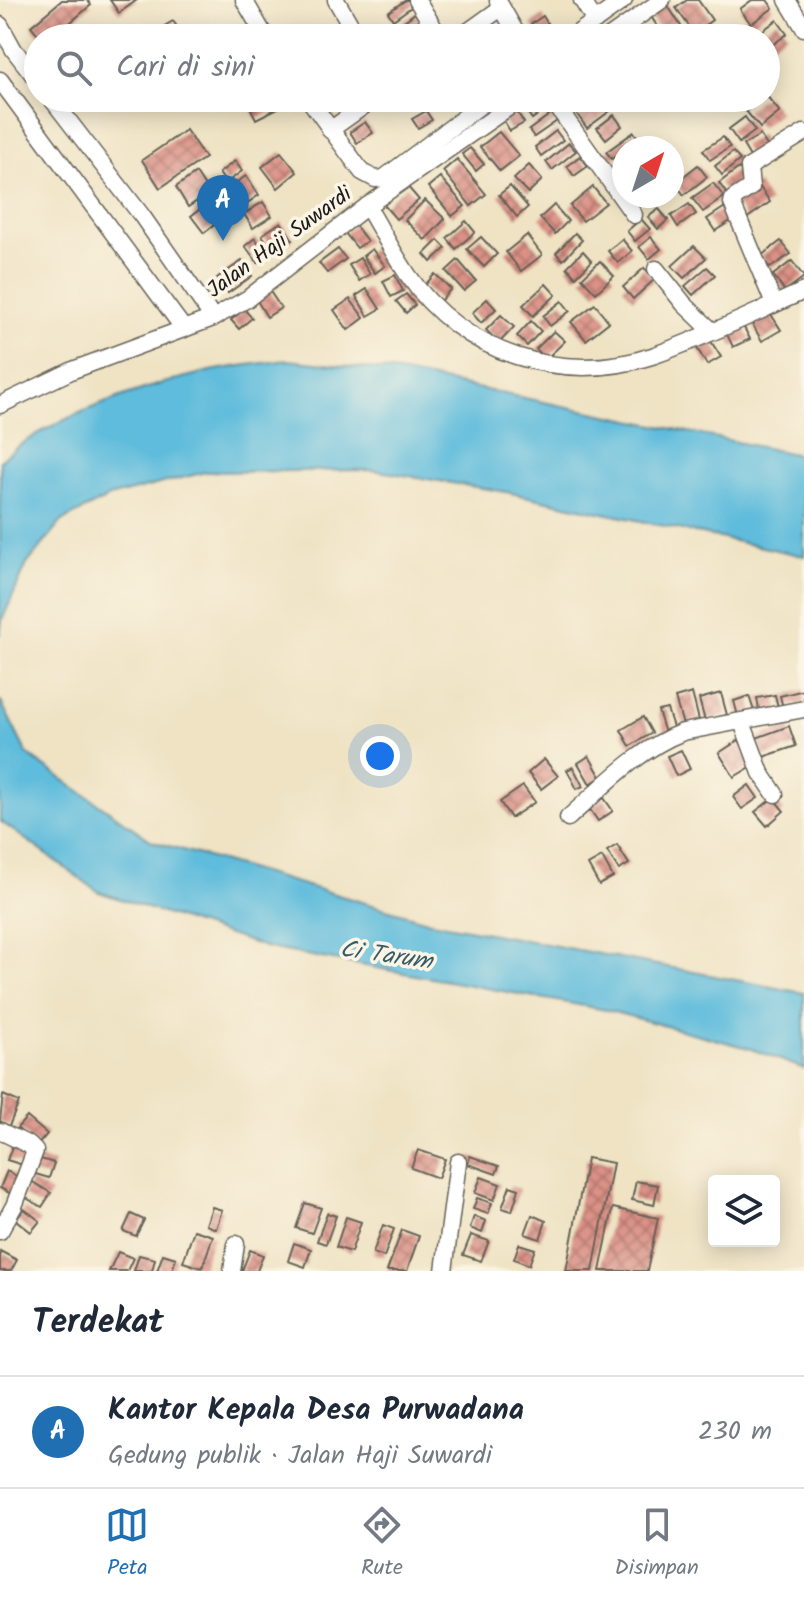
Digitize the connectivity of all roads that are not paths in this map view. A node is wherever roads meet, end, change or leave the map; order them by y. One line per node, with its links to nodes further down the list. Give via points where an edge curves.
1 (244, 0): 10 (street)
2 (336, 0): 11 (street)
3 (417, 0): 12 (street)
4 (582, 0): 9 (street)
5 (624, 0): 9 (street)
6 (662, 0): 16 (street)
7 (787, 0): 18 (street)
8 (499, 4): 13 (street); 14 (street)
9 (595, 21): 15 (street)
10 (258, 24)
11 (350, 24)
12 (432, 24)
13 (475, 24)
14 (511, 24)
15 (591, 24)
16 (628, 24)
17 (0, 25): 19 (street)
18 (804, 28)
19 (24, 63)
20 (0, 80): 35 (street)
21 (62, 112): 34 (street)
22 (318, 112): 27 (street)
23 (355, 112): 27 (street)
24 (471, 112): 27 (street, via 384,178 362,172)
25 (502, 112): 29 (street, Jalan Haji Suwardi)
26 (561, 112): 30 (street)
27 (330, 130)
28 (804, 133): 33 (street, via 749,167 751,187 732,203)
29 (367, 206): 34 (street, Jalan Haji Suwardi, via 271,282); 36 (street, via 409,277 460,328 500,352 578,367 649,357)
30 (634, 215)
31 (656, 269): 36 (street)
32 (804, 291): 33 (street)
33 (774, 304): 36 (street)
34 (213, 318): 35 (street, Jalan Haji Suwardi)
35 (184, 329): 37 (street, Jalan Haji Suwardi, via 73,370)
36 (712, 331)
37 (0, 405)
38 (804, 709): 39 (street)
39 (742, 722): 40 (street); 41 (street, via 665,739)
40 (775, 794)
41 (568, 818)
42 (0, 1131): 44 (street, via 35,1151)
43 (458, 1162): 47 (street)
44 (0, 1231)
45 (236, 1244): 46 (street)
46 (232, 1271)
47 (444, 1271)

